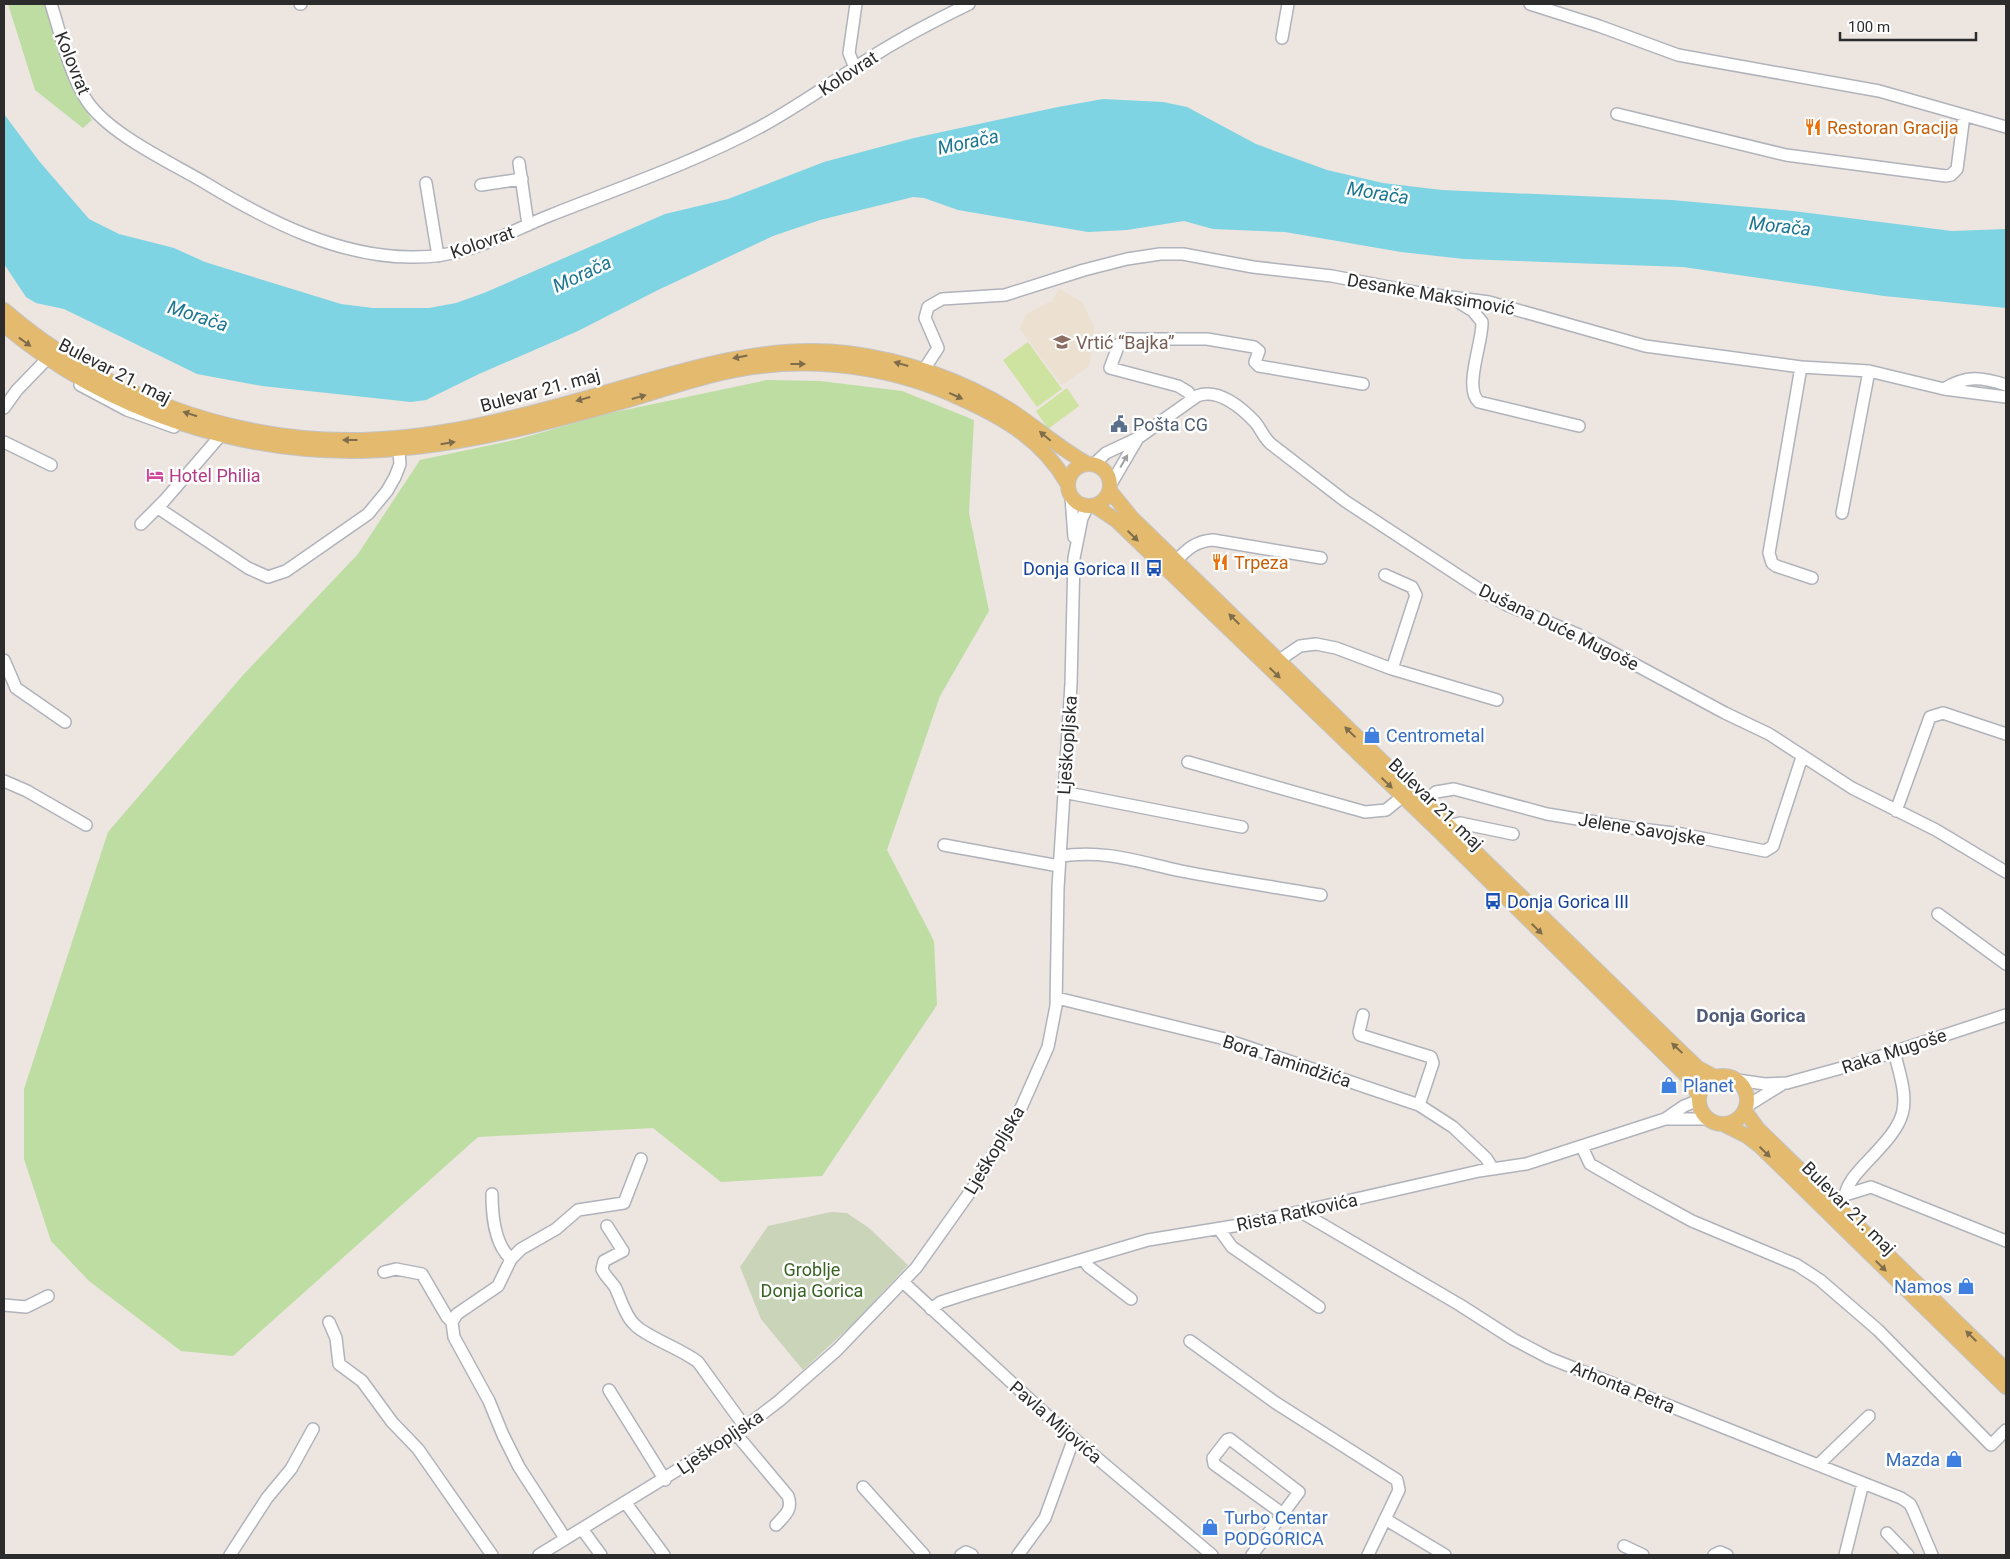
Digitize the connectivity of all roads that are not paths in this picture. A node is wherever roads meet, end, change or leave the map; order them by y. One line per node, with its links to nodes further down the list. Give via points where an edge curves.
1 (51, 4): 16 (street, Kolovrat, via 82,91 94,110 113,128 227,196 299,230 370,253 400,257)
2 (856, 4): 7 (street, via 849,52)
3 (969, 4): 7 (street, Kolovrat)
4 (1288, 4): 6 (street)
5 (1530, 4): 9 (street, via 1678,55 1879,91)
6 (1282, 38)
7 (855, 68): 15 (street, Kolovrat, via 790,111 705,154)
8 (1617, 114): 9 (street, via 1786,155 1946,176 1957,169)
9 (1964, 115): 10 (street)
10 (2006, 127)
11 (519, 163): 12 (street)
12 (522, 180): 14 (street); 15 (street)
13 (426, 183): 16 (street)
14 (481, 185)
15 (528, 225): 16 (street, Kolovrat, via 464,252)
16 (438, 256)
17 (1451, 297): 21 (street, Desanke Maksimović, via 1512,308 1645,346); 22 (street, Desanke Maksimović, via 1184,254 1146,255 1091,268 1005,295 956,297 935,302 928,307 925,318 938,348); 30 (street, via 1473,311 1482,322 1472,386 1474,398 1479,402)
18 (4, 310): 34 (main road, Bulevar 21. maj, one-way to 18, via 260,431 197,416 101,376 47,344)
19 (4, 326): 20 (main road, Bulevar 21. maj, one-way to 20)
20 (47, 359): 29 (street); 31 (main road, Bulevar 21. maj, via 112,395)
21 (1800, 367): 23 (street, Desanke Maksimović); 47 (street, via 1769,553 1776,566)
22 (924, 371): 34 (main road, Bulevar 21. maj, one-way to 34, via 845,353 800,351 761,354 703,366 498,422); 35 (main road, Bulevar 21. maj, one-way to 22, via 1065,451 989,398)
23 (1869, 372): 26 (street, Desanke Maksimović); 41 (street)
24 (1363, 384): 28 (street, via 1259,366 1255,362 1257,349 1217,341 1128,339 1119,344 1110,368 1178,386)
25 (2006, 386): 26 (street, via 1984,378 1968,378)
26 (1944, 389): 27 (street, Desanke Maksimović)
27 (2006, 397)
28 (1192, 399): 32 (street, Dušana Duće Mugoše); 54 (street, Dušana Duće Mugoše, via 1206,393 1224,398 1252,419 1270,444 1345,501 1482,591 1584,637 1769,734)
29 (4, 408)
30 (1579, 426)
31 (219, 437): 34 (main road, Bulevar 21. maj, via 340,451); 40 (street)
32 (1138, 438): 35 (street, Dušana Duće Mugoše); 37 (street, Dušana Duće Mugoše, one-way to 32)
33 (4, 442): 36 (street)
34 (399, 443): 38 (main road, Bulevar 21. maj, one-way to 38, via 470,440 525,428 730,371 765,365 815,364 895,375 941,389 972,403 1041,447 1054,461); 40 (street, via 400,464 395,477 368,514 286,571 268,577 248,568)
35 (1090, 463): 37 (main road, Bulevar 21. maj, via 1106,471); 38 (main road, via 1073,470)
36 (51, 465)
37 (1110, 488): 39 (main road, via 1101,502); 45 (main road, Bulevar 21. maj, via 1132,518)
38 (1069, 490): 39 (main road, Bulevar 21. maj, via 1081,505); 43 (street, Lješkopljska)
39 (1092, 506): 43 (street, Lješkopljska, via 1082,518); 58 (main road, Bulevar 21. maj, one-way to 58, via 1128,531)
40 (158, 508): 42 (street)
41 (1842, 512)
42 (142, 524)
43 (1075, 546): 57 (street, Lješkopljska, via 1071,684)
44 (1321, 558): 45 (street, via 1203,540 1191,546)
45 (1176, 562): 49 (main road, Bulevar 21. maj, one-way to 45)
46 (1385, 575): 50 (street, via 1412,587 1416,595)
47 (1812, 578)
48 (4, 660): 52 (street, via 16,688)
49 (1278, 661): 50 (street, via 1300,646 1316,644); 59 (main road, Bulevar 21. maj, one-way to 49)
50 (1392, 669): 51 (street)
51 (1497, 700)
52 (65, 722)
53 (2006, 734): 60 (street, via 1943,713 1933,714)
54 (1802, 758): 59 (street, Jelene Savojske, via 1773,846 1765,852 1689,835 1547,814 1454,789 1436,792); 60 (street, Dušana Duće Mugoše)
55 (1188, 762): 58 (street, via 1365,812 1386,810)
56 (4, 781): 61 (street, via 28,791)
57 (1063, 792): 63 (street); 66 (street, Lješkopljska)
58 (1402, 798): 78 (main road, Bulevar 21. maj, one-way to 78, via 1689,1078)
59 (1423, 803): 62 (main road, Bulevar 21. maj)
60 (1896, 811): 67 (street, Dušana Duće Mugoše)
61 (86, 825)
62 (1447, 826): 64 (street, via 1460,823); 75 (main road, Bulevar 21. maj, one-way to 62, via 1698,1068)
63 (1242, 827)
64 (1513, 834)
65 (944, 845): 66 (street)
66 (1059, 861): 68 (street, via 1085,853 1121,856 1181,871); 71 (street, Lješkopljska)
67 (2006, 872)
68 (1321, 895)
69 (1938, 914): 70 (street)
70 (2006, 964)
71 (1057, 998): 79 (street, Bora Tamindžića, via 1220,1038); 96 (street, Lješkopljska, via 1048,1047 1021,1108 975,1185)
72 (2006, 1014): 74 (street, Raka Mugoše)
73 (1363, 1015): 79 (street, via 1360,1035 1431,1057 1433,1063)
74 (1894, 1052): 77 (street, Raka Mugoše); 88 (street, via 1905,1098 1902,1115 1885,1144 1854,1176)
75 (1715, 1077): 76 (main road, Bulevar 21. maj, via 1727,1076); 78 (main road, via 1704,1085)
76 (1738, 1080): 77 (street, Raka Mugoše); 80 (main road, Bulevar 21. maj, via 1747,1094)
77 (1781, 1085): 80 (street, Raka Mugoše)
78 (1699, 1099): 81 (street, Rista Ratkovića); 82 (main road, Bulevar 21. maj)
79 (1419, 1105): 86 (street, Bora Tamindžića, via 1453,1127 1486,1158)
80 (1746, 1108): 83 (main road, via 1737,1121); 88 (main road, Bulevar 21. maj, via 1758,1129)
81 (1665, 1119): 82 (street, Rista Ratkovića); 84 (street, Rista Ratkovića)
82 (1707, 1119): 83 (main road, Bulevar 21. maj)
83 (1725, 1125): 106 (main road, Bulevar 21. maj, one-way to 106, via 1761,1147)
84 (1582, 1147): 86 (street, Rista Ratkovića, via 1526,1164); 110 (street, via 1590,1164 1637,1191 1692,1221 1808,1272 1870,1323 1991,1445)
85 (641, 1159): 93 (street, via 624,1203 578,1210 556,1229)
86 (1493, 1169): 89 (street, Rista Ratkovića)
87 (492, 1194): 93 (street, via 496,1231)
88 (1840, 1199): 92 (street, via 1873,1187); 105 (main road, Bulevar 21. maj, one-way to 88)
89 (1301, 1212): 91 (street, Rista Ratkovića); 113 (street, Arhonta Petra, via 1549,1358)
90 (607, 1226): 111 (street, via 623,1251 604,1261 602,1269 629,1317 635,1325 698,1362)
91 (1219, 1229): 94 (street, Rista Ratkovića, via 1148,1240); 100 (street, via 1232,1247)
92 (2006, 1241)
93 (511, 1258): 103 (street, via 498,1286 457,1314)
94 (1084, 1260): 98 (street); 101 (street, Rista Ratkovića, via 969,1293 941,1302)
95 (384, 1272): 103 (street, via 396,1268 422,1274)
96 (904, 1283): 101 (street, Pavla Mijovića); 111 (street, Lješkopljska, via 837,1350)
97 (48, 1296): 99 (street, via 26,1307)
98 (1130, 1299)
99 (4, 1305)
100 (1319, 1307)
101 (931, 1309): 112 (street, Pavla Mijovića)
102 (329, 1322): 127 (street, via 336,1338 339,1364 362,1381 392,1422 418,1449)
103 (452, 1322): 123 (street, via 454,1337 489,1401 507,1444)
104 (1190, 1341): 119 (street, via 1276,1404 1395,1477 1399,1490)
105 (2006, 1370)
106 (2006, 1387)
107 (608, 1390): 114 (street)
108 (1869, 1416): 113 (street)
109 (313, 1429): 126 (street, via 291,1469 267,1498)
110 (2006, 1430)
111 (741, 1431): 114 (street, Lješkopljska); 120 (street, via 791,1504)
112 (1074, 1438): 134 (street, via 1045,1518); 135 (street, Pavla Mijovića)
113 (1818, 1465): 115 (street, Arhonta Petra)
114 (665, 1480): 117 (street, Lješkopljska)
115 (1863, 1483): 141 (street); 143 (street, Arhonta Petra, via 1910,1504)
116 (863, 1487): 131 (street)
117 (626, 1502): 121 (street, Lješkopljska); 130 (street)
118 (1283, 1514): 118 (street, via 1299,1492 1230,1439 1227,1440 1213,1458 1214,1464); 136 (street)
119 (1385, 1519): 125 (street); 137 (street)
120 (776, 1525)
121 (582, 1528): 123 (street, Lješkopljska); 129 (street)
122 (1887, 1533): 142 (street)
123 (564, 1538): 128 (street, Lješkopljska)
124 (1624, 1546): 138 (street)
125 (1372, 1554)
126 (230, 1555)
127 (492, 1555)
128 (539, 1555)
129 (601, 1555)
130 (664, 1555)
131 (924, 1555)
132 (961, 1555): 133 (street, via 966,1552)
133 (972, 1555)
134 (1018, 1555)
135 (1212, 1555)
136 (1252, 1555)
137 (1444, 1555)
138 (1643, 1555)
139 (1714, 1555): 140 (street, via 1720,1552)
140 (1727, 1555)
141 (1845, 1555)
142 (1908, 1555)
143 (1932, 1555)

